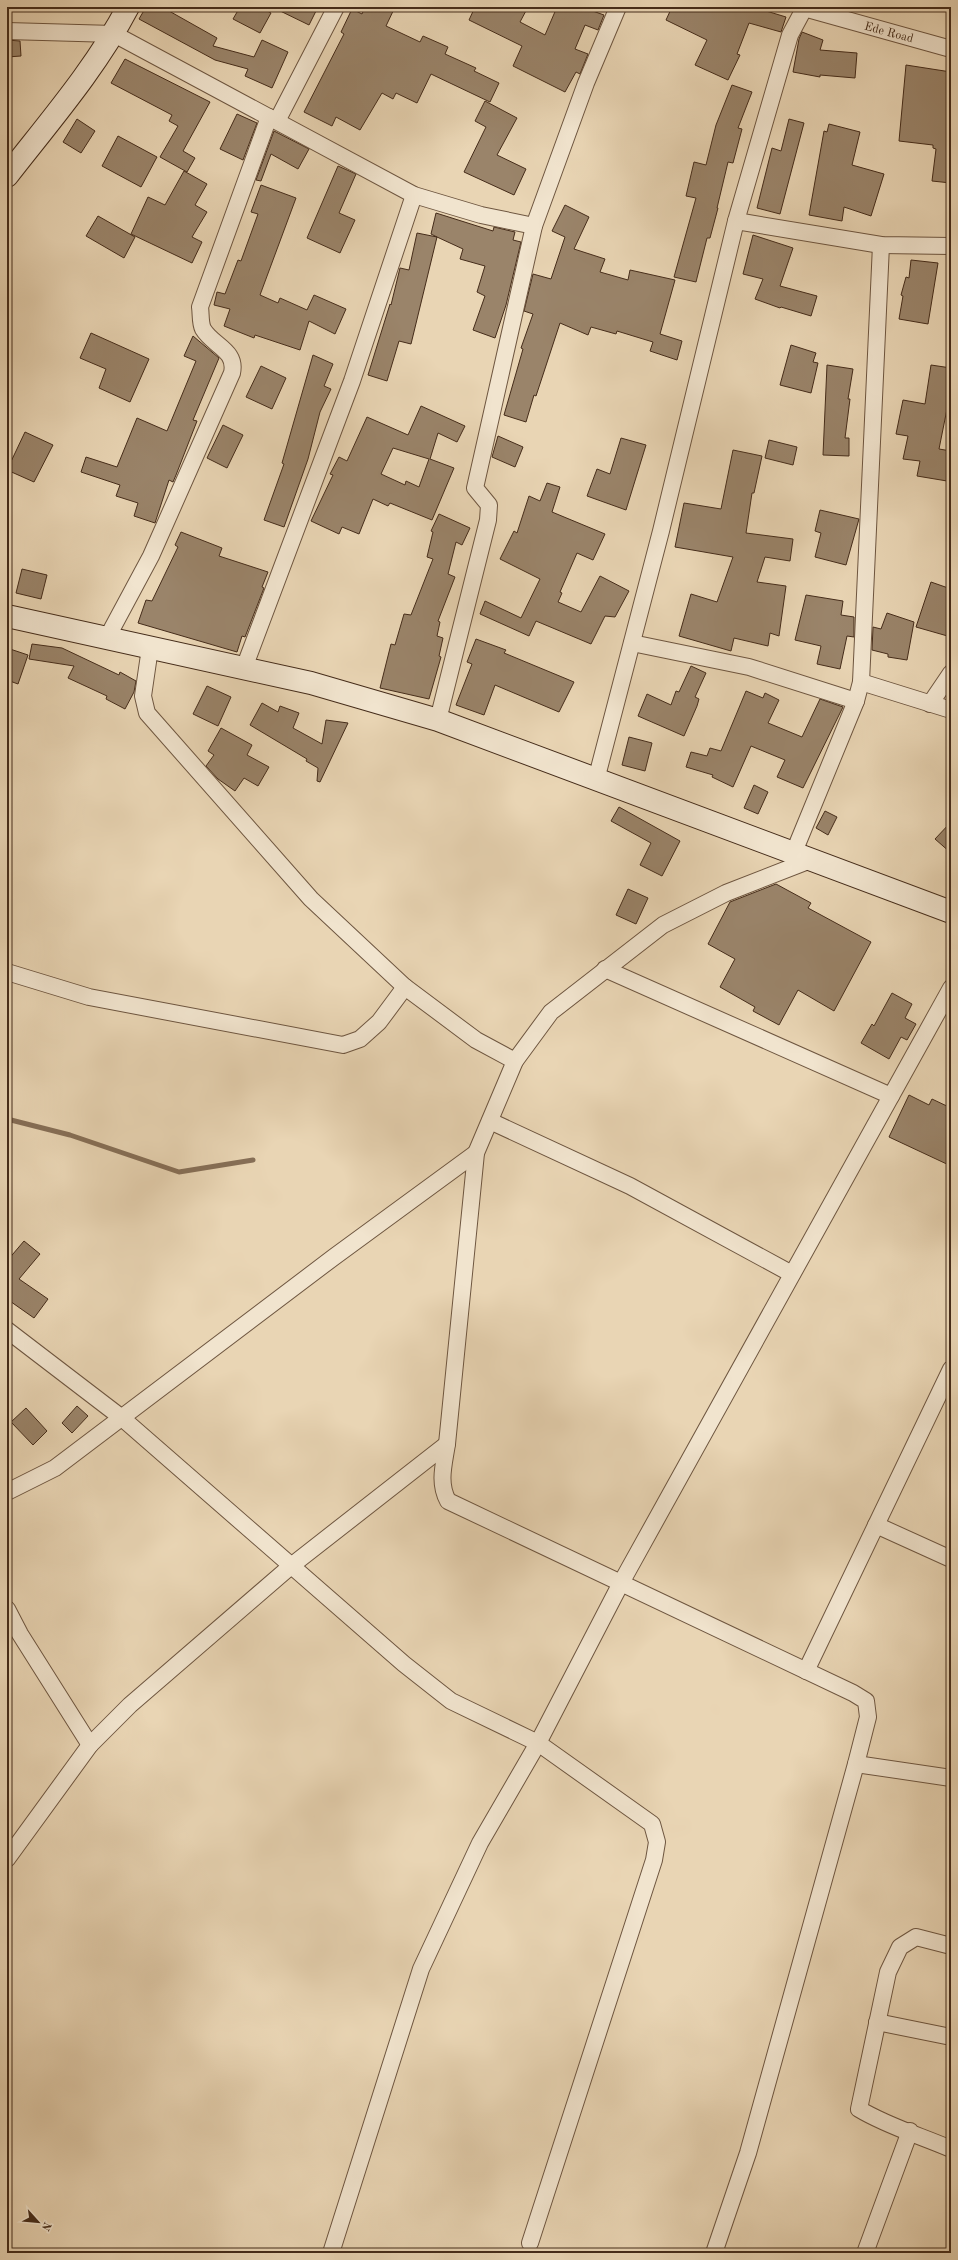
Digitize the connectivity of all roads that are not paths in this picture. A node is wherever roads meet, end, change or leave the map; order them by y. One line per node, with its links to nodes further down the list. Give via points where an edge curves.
1 (128, 7): 6 (street)
2 (336, 7): 8 (street)
3 (618, 7): 12 (street, via 586,83)
4 (804, 8): 7 (street, Ede Road); 11 (street, via 790,35)
5 (7, 30): 6 (street)
6 (114, 34): 8 (street); 9 (street)
7 (951, 49)
8 (273, 119): 10 (street); 16 (street, via 200,307 202,327 212,340 230,354 234,364 232,373 152,556)
9 (7, 176)
10 (414, 194): 12 (street, via 481,215); 19 (street, via 352,381)
11 (736, 221): 13 (street); 17 (street)
12 (534, 226): 25 (street, via 475,488 489,505 488,520)
13 (880, 245): 14 (street); 21 (street)
14 (951, 246)
15 (7, 616): 16 (street)
16 (107, 638): 18 (street)
17 (632, 643): 22 (street, via 749,667); 26 (street)
18 (150, 648): 19 (street); 31 (street, via 143,696 147,713 311,899)
19 (244, 668): 25 (street, via 311,683)
20 (951, 673): 23 (street)
21 (861, 682): 22 (street); 23 (street)
22 (856, 701): 27 (street)
23 (930, 704): 24 (street)
24 (951, 710)
25 (438, 720): 26 (street)
26 (596, 780): 27 (street)
27 (803, 856): 28 (street); 29 (street, via 663,925)
28 (951, 912)
29 (605, 969): 33 (street, via 551,1012); 34 (street)
30 (7, 972): 31 (street, via 89,997 343,1045 360,1039 379,1022)
31 (405, 987): 33 (street, via 476,1040)
32 (951, 988): 34 (street)
33 (515, 1061): 35 (street)
34 (891, 1096): 37 (street)
35 (490, 1121): 36 (street); 37 (street, via 630,1186)
36 (476, 1153): 40 (street); 41 (street)
37 (792, 1274): 46 (street)
38 (7, 1330): 40 (street)
39 (951, 1369): 43 (street)
40 (122, 1418): 42 (street, via 55,1468); 45 (street)
41 (447, 1444): 45 (street); 46 (street, via 442,1480 443,1491 448,1501)
42 (7, 1492)
43 (876, 1525): 44 (street); 48 (street)
44 (951, 1559)
45 (291, 1566): 49 (street, via 404,1664 451,1701); 50 (street, via 130,1705)
46 (621, 1583): 48 (street); 49 (street)
47 (7, 1609): 50 (street)
48 (806, 1671): 51 (street, via 866,1701 868,1717)
49 (538, 1743): 59 (street, via 652,1824 658,1842); 60 (street, via 480,1843 421,1969)
50 (90, 1745): 53 (street)
51 (856, 1764): 52 (street); 61 (street, via 748,2152)
52 (951, 1778)
53 (7, 1858)
54 (951, 1946): 55 (street, via 916,1937 900,1947 888,1972)
55 (877, 2022): 56 (street); 57 (street, via 859,2109 877,2119)
56 (951, 2036)
57 (910, 2131): 58 (street); 62 (street)
58 (951, 2149)
59 (530, 2243)
60 (331, 2253)
61 (714, 2253)
62 (865, 2253)

